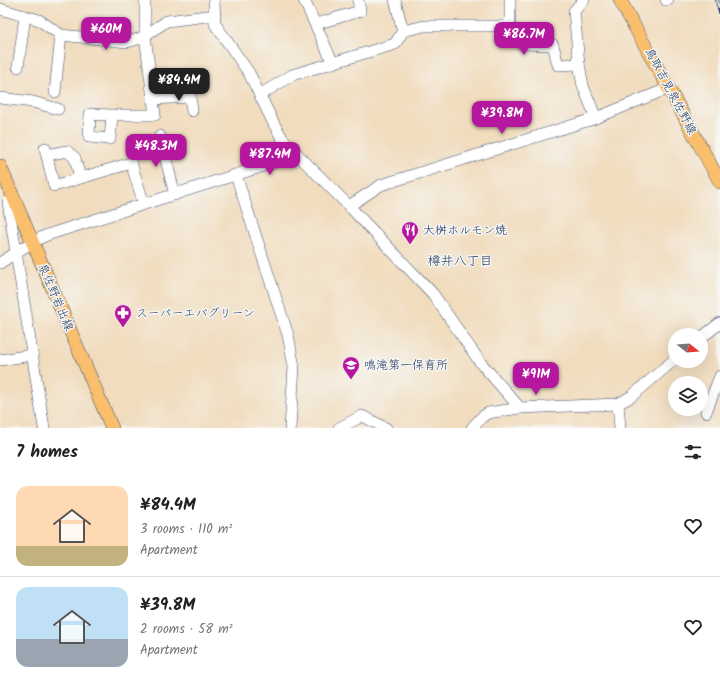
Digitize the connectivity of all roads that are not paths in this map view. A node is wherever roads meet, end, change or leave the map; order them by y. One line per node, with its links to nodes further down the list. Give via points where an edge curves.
1 (145, 0): 16 (street)
2 (214, 0): 11 (street)
3 (304, 0): 12 (street)
4 (358, 0): 12 (street, via 360,11)
5 (395, 0): 14 (street)
6 (510, 0): 13 (street)
7 (584, 0): 18 (street, via 574,11)
8 (620, 0): 20 (main road, 鳥取吉見泉佐野線)
9 (0, 9): 10 (street)
10 (25, 16): 15 (street, via 39,20); 19 (street)
11 (214, 16): 16 (street, via 167,21); 22 (street, via 215,24 249,73)
12 (316, 24): 17 (street)
13 (510, 26): 14 (street, via 424,26); 18 (street, via 521,44 553,44 558,65)
14 (403, 31): 17 (street, via 395,44)
15 (61, 35): 16 (street, via 127,42); 21 (street)
16 (145, 35): 24 (street)
17 (333, 63): 22 (street, via 292,76)
18 (579, 64): 28 (street, via 583,86)
19 (18, 67)
20 (669, 88): 28 (street); 34 (main road, 鳥取吉見泉佐野線)
21 (55, 92)
22 (260, 95): 30 (street, via 282,138)
23 (0, 98): 25 (street, via 33,102)
24 (153, 99): 26 (street, via 189,92); 27 (street, via 155,115)
25 (58, 109)
26 (192, 111)
27 (112, 115)
28 (596, 118): 38 (street, via 381,185)
29 (160, 136): 35 (street)
30 (298, 155): 32 (street); 38 (street)
31 (0, 166): 36 (main road, 泉佐野岩出線)
32 (236, 175): 35 (street); 53 (street, via 288,335 294,367)
33 (80, 178): 33 (street, via 75,158 67,151 46,151 54,186); 37 (street, via 131,163)
34 (720, 180)
35 (175, 195): 37 (street)
36 (7, 202): 39 (main road, 泉佐野岩出線); 40 (street)
37 (144, 204): 39 (street)
38 (349, 206): 50 (street, via 433,294 480,362)
39 (32, 242): 40 (street); 52 (main road, 泉佐野岩出線)
40 (15, 252): 41 (street); 44 (street)
41 (0, 263)
42 (720, 324): 43 (street)
43 (708, 333)
44 (32, 355): 45 (street); 51 (street)
45 (0, 360)
46 (668, 365): 48 (street, via 632,396)
47 (720, 376): 49 (street)
48 (618, 404): 50 (street); 57 (street)
49 (708, 407)
50 (520, 408): 56 (street, via 488,413)
51 (44, 428)
52 (112, 428)
53 (290, 428)
54 (339, 428): 55 (street, via 362,416)
55 (386, 428)
56 (472, 428)
57 (620, 428)

